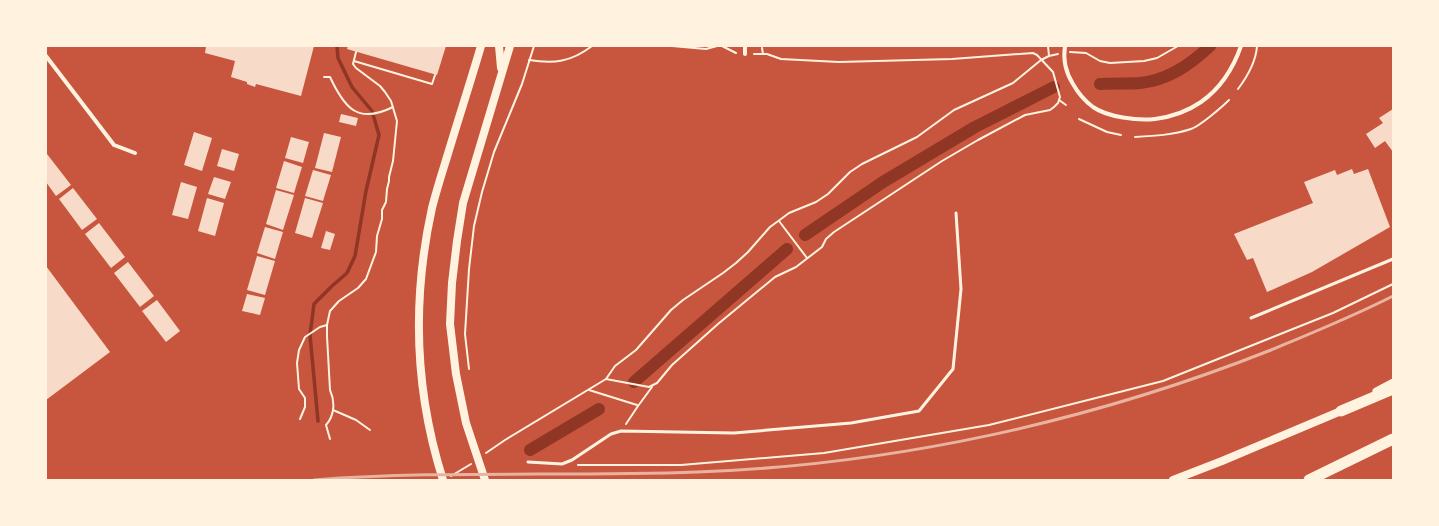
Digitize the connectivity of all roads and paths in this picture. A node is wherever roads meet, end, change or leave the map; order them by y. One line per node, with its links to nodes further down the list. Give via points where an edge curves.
1 (481, 46): 65 (main road, via 437,188 422,264 418,339 421,374 428,424)
2 (499, 46): 28 (main road)
3 (510, 46): 28 (main road)
4 (534, 46): 25 (path)
5 (592, 46): 25 (path, via 568,60)
6 (672, 46): 7 (path, via 706,49)
7 (717, 46)
8 (722, 46): 18 (path)
9 (745, 46): 19 (street)
10 (1048, 46): 24 (path)
11 (1065, 46): 13 (street, via 1064,60 1070,80 1077,92 1094,108 1128,118 1155,119 1187,110 1212,93 1229,73)
12 (1178, 46): 17 (path, via 1157,58 1110,63 1086,53)
13 (1241, 46)
14 (1257, 46): 31 (path, via 1252,65)
15 (762, 48): 21 (path)
16 (356, 52): 27 (path)
17 (1072, 52)
18 (736, 53)
19 (745, 54)
20 (754, 54): 21 (path)
21 (763, 54): 26 (path, via 781,59 839,62 952,59 1033,53)
22 (1056, 54): 24 (path)
23 (46, 56): 39 (street, via 114,145)
24 (1049, 56): 26 (path)
25 (529, 60): 47 (path, via 494,152 474,226 465,334)
26 (1041, 60): 32 (path, via 1053,72); 41 (path, via 1013,83 954,110 917,137 862,164 828,194)
27 (354, 61): 29 (path, via 432,84); 35 (path, via 356,68 380,86)
28 (502, 72): 66 (main road, via 464,203 452,283 450,324 456,374 466,423)
29 (435, 75)
30 (324, 77): 35 (path, via 330,76 339,96 357,112 374,114)
31 (1238, 89)
32 (1059, 98): 34 (path); 42 (path, via 1050,110 1025,115 942,161 834,232 822,247)
33 (1228, 100): 38 (path, via 1193,128 1160,136)
34 (1066, 104)
35 (393, 107): 46 (path, via 397,121 393,161 376,252 366,278 330,311)
36 (1079, 119): 37 (path, via 1107,132)
37 (1121, 135)
38 (1135, 137)
39 (135, 153)
40 (956, 213): 58 (lane, via 961,289 953,369 918,411 851,423 734,433)
41 (779, 221): 42 (path); 48 (path, via 736,263 666,315 636,350 615,366)
42 (808, 258): 50 (path, via 796,267 775,276 672,365)
43 (1393, 259): 45 (lane)
44 (1393, 284): 64 (path, via 1333,313 1163,381 989,425 824,453 681,465)
45 (1251, 318)
46 (327, 325): 54 (path); 56 (path, via 305,337 299,350 299,390 305,398 305,407)
47 (469, 369)
48 (606, 379): 50 (path); 52 (path)
49 (1393, 382): 55 (street)
50 (653, 386): 53 (path)
51 (1393, 389): 55 (highway)
52 (589, 390): 53 (path); 61 (path)
53 (638, 406): 58 (path)
54 (333, 410): 57 (path, via 356,420); 59 (path, via 332,419 326,425)
55 (1341, 411): 67 (main road)
56 (300, 419)
57 (370, 430)
58 (621, 431): 64 (lane, via 611,434 572,460)
59 (330, 439)
60 (1393, 439): 68 (highway)
61 (480, 457)
62 (474, 462): 65 (path)
63 (528, 462): 64 (lane)
64 (559, 464)
65 (444, 479)
66 (485, 480)
67 (1173, 480)
68 (1309, 480)

